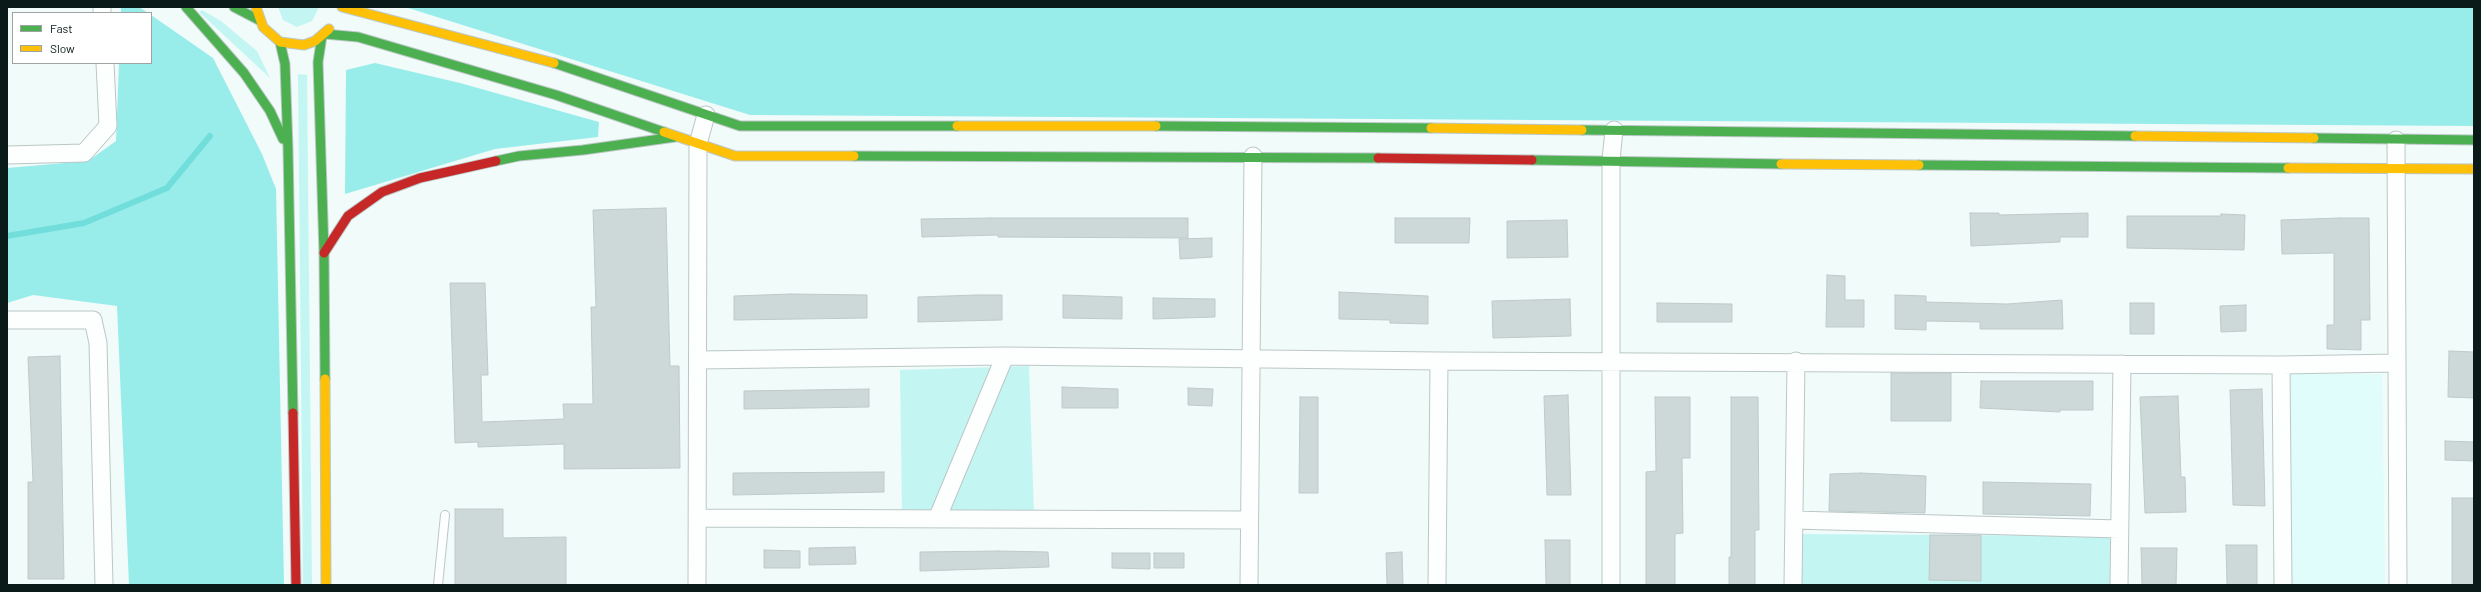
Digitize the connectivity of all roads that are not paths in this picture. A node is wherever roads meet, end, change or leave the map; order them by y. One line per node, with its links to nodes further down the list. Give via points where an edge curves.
1 (186, 7): 16 (street, via 244,73 270,111)
2 (234, 7): 6 (street)
3 (256, 7): 6 (street)
4 (342, 7): 10 (street, via 564,66)
5 (336, 15): 7 (street)
6 (259, 20): 8 (street, via 268,33)
7 (324, 35): 8 (street, via 304,45); 12 (street, via 341,34 373,42 556,95); 22 (street, via 318,62)
8 (280, 42): 16 (street, via 285,64)
9 (105, 64): 17 (street, via 108,126 84,153)
10 (706, 115): 11 (street, via 740,126 1272,126); 15 (street)
11 (1614, 130): 13 (street); 19 (street)
12 (678, 137): 15 (street); 22 (street, via 519,156 420,178 382,192 348,216)
13 (2396, 140): 14 (street); 20 (street)
14 (2474, 140)
15 (698, 144): 18 (street, via 735,156); 26 (street)
16 (288, 149): 40 (street)
17 (7, 155)
18 (1253, 156): 19 (street); 25 (street)
19 (1610, 160): 20 (street, via 1789,164); 29 (street)
20 (2395, 168): 21 (street); 30 (street)
21 (2474, 169)
22 (324, 253): 41 (street)
23 (7, 320): 39 (street, via 93,320 98,343)
24 (1005, 356): 25 (street); 26 (street); 35 (street)
25 (1251, 359): 27 (street); 36 (street)
26 (698, 360): 34 (street)
27 (1439, 361): 29 (street); 45 (street)
28 (1796, 361): 29 (street); 31 (street); 37 (street)
29 (1610, 362): 46 (street)
30 (2396, 363): 32 (street); 50 (street)
31 (2122, 364): 32 (street); 38 (street)
32 (2281, 365): 49 (street)
33 (445, 515): 42 (lane)
34 (697, 518): 35 (street); 43 (street)
35 (937, 519): 36 (street)
36 (1249, 520): 44 (street)
37 (1794, 520): 38 (street); 47 (street)
38 (2119, 529): 48 (street)
39 (104, 585)
40 (296, 585)
41 (326, 585)
42 (438, 585)
43 (697, 585)
44 (1249, 585)
45 (1437, 585)
46 (1610, 585)
47 (1793, 585)
48 (2119, 585)
49 (2283, 585)
50 (2398, 585)

